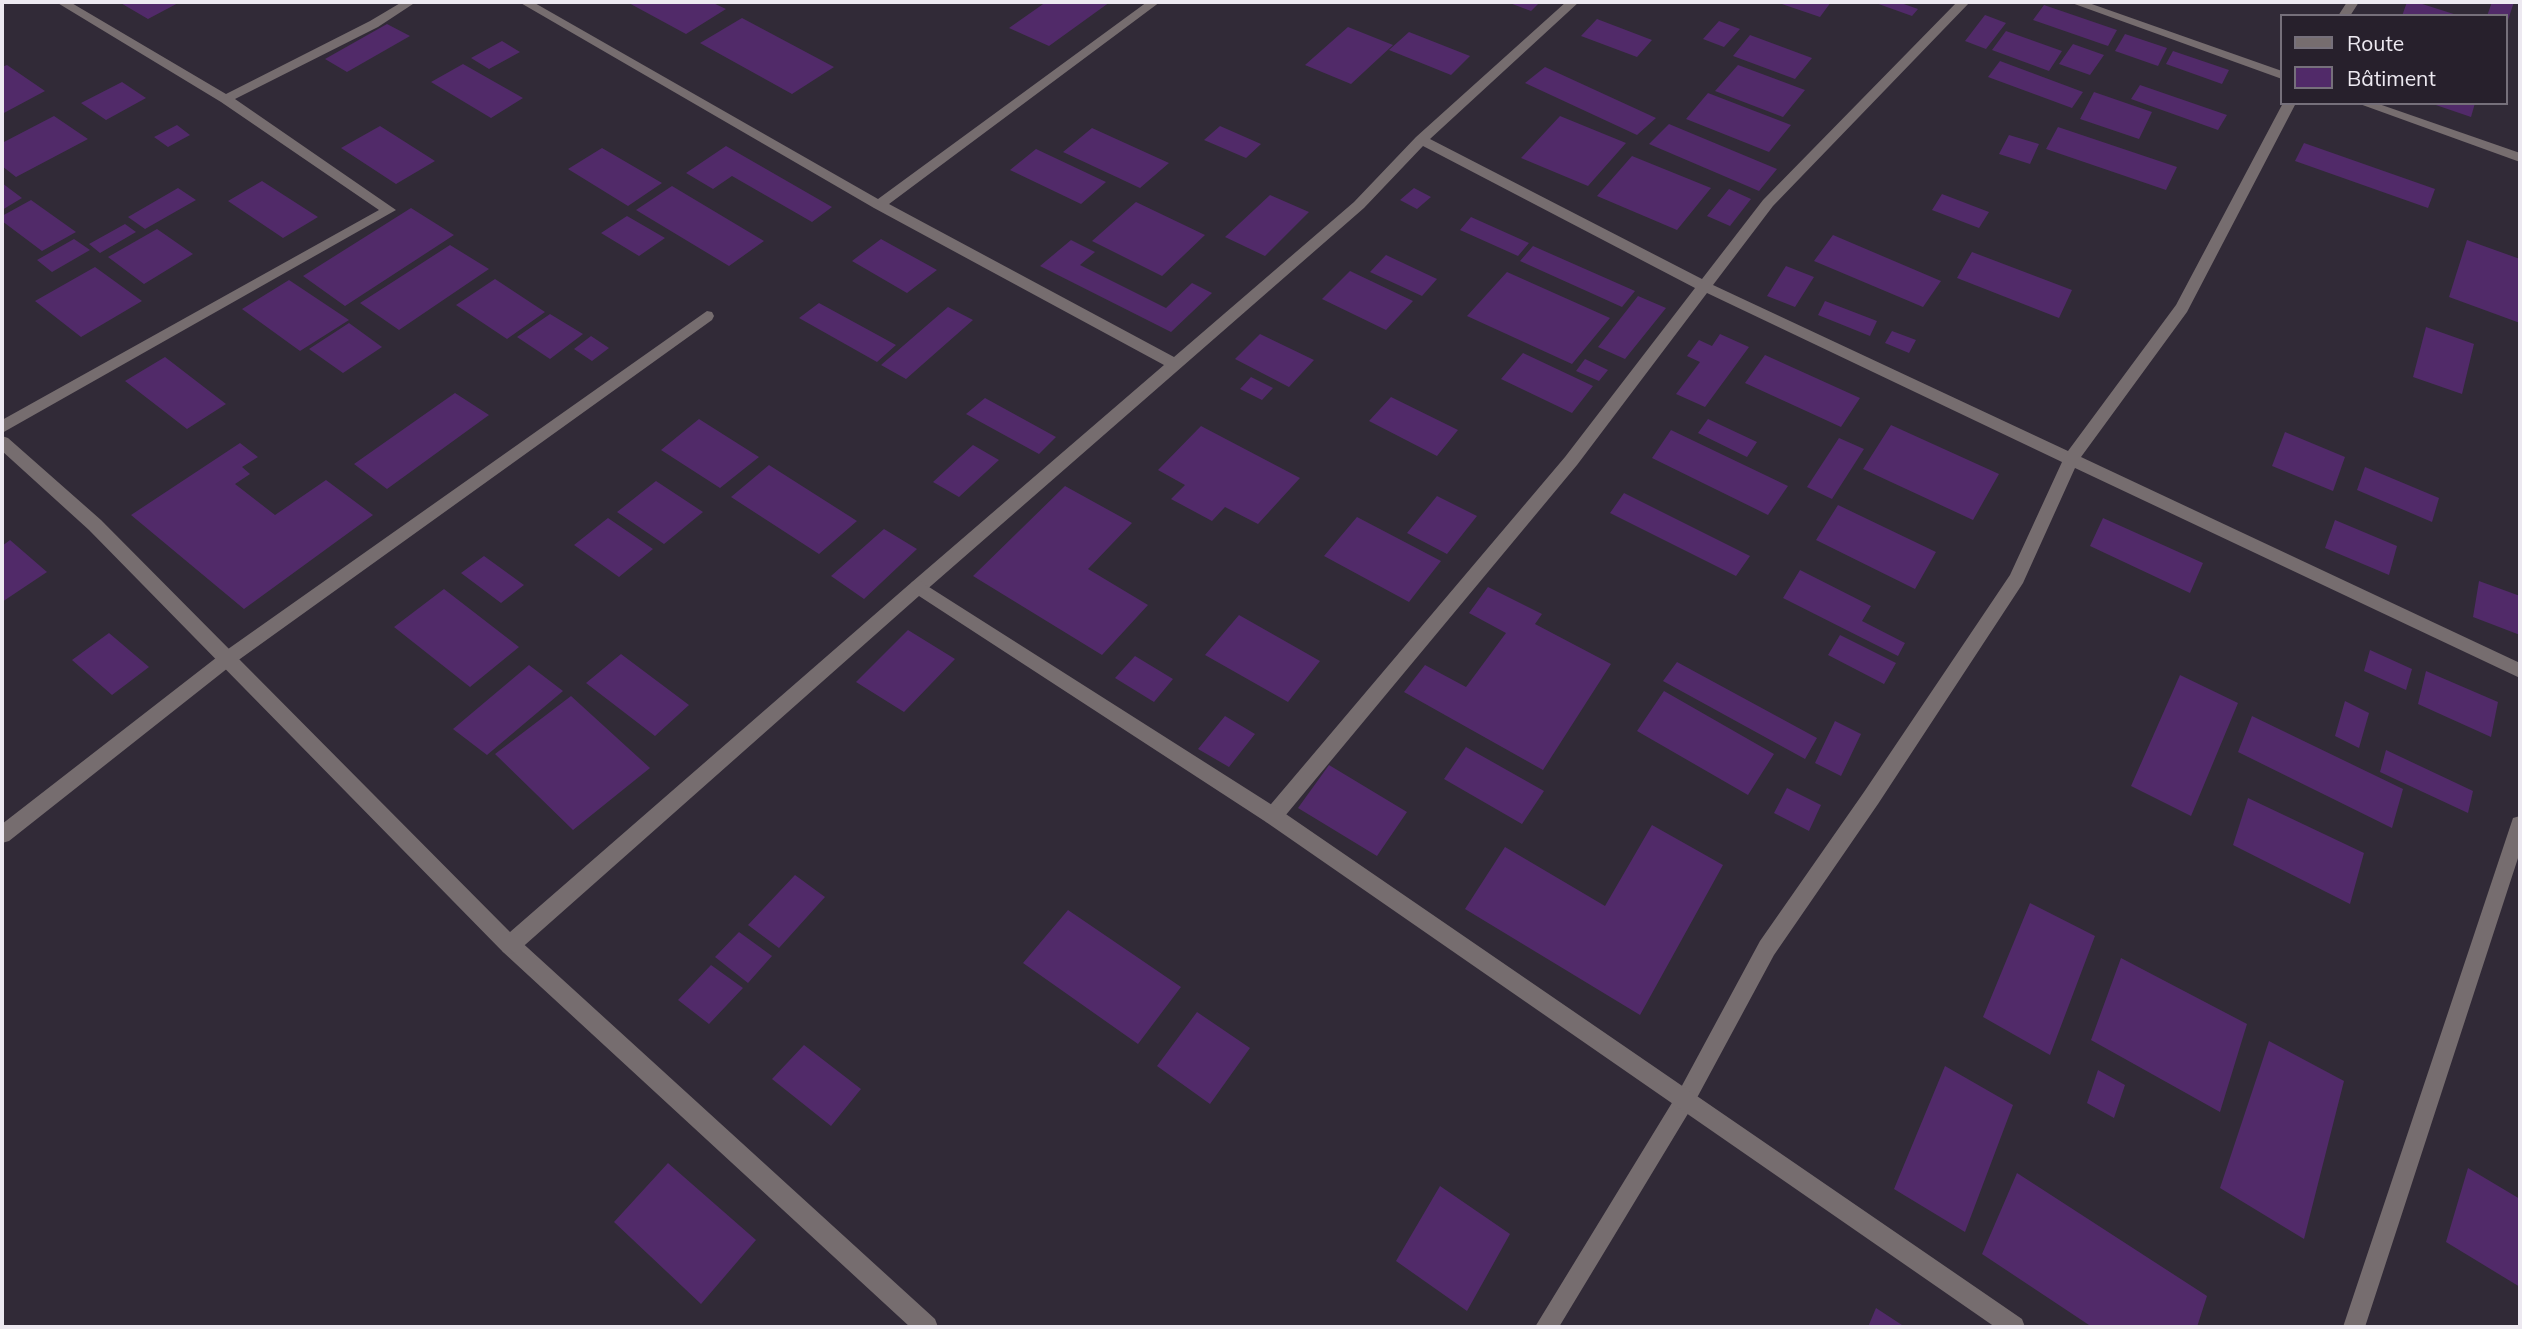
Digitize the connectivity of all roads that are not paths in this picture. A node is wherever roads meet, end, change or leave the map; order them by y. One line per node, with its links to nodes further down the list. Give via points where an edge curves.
1 (62, 2): 9 (street)
2 (410, 2): 9 (street)
3 (525, 2): 14 (street)
4 (1154, 2): 14 (street)
5 (1573, 2): 12 (street)
6 (1964, 2): 15 (street, via 1768,203)
7 (2075, 2): 8 (street)
8 (2280, 74)
9 (226, 99): 18 (street, via 389,209)
10 (2289, 105): 20 (street, via 2182,308)
11 (2369, 105): 13 (street)
12 (1421, 140): 15 (street); 17 (street, via 1359,205)
13 (2520, 158)
14 (879, 205): 17 (street)
15 (1704, 286): 20 (street); 24 (street, via 1571,461)
16 (707, 316): 22 (street)
17 (1175, 365): 21 (street)
18 (2, 427)
19 (2, 442): 22 (street, via 95,525)
20 (2071, 459): 23 (street); 28 (street, via 2017,579 1767,948)
21 (918, 587): 24 (street); 27 (street)
22 (227, 659): 26 (street); 27 (street)
23 (2520, 671)
24 (1273, 816): 28 (street)
25 (2520, 824): 32 (street)
26 (2, 835)
27 (510, 945): 29 (street)
28 (1685, 1100): 30 (street); 31 (street)
29 (927, 1327)
30 (1546, 1327)
31 (2014, 1327)
32 (2354, 1327)

